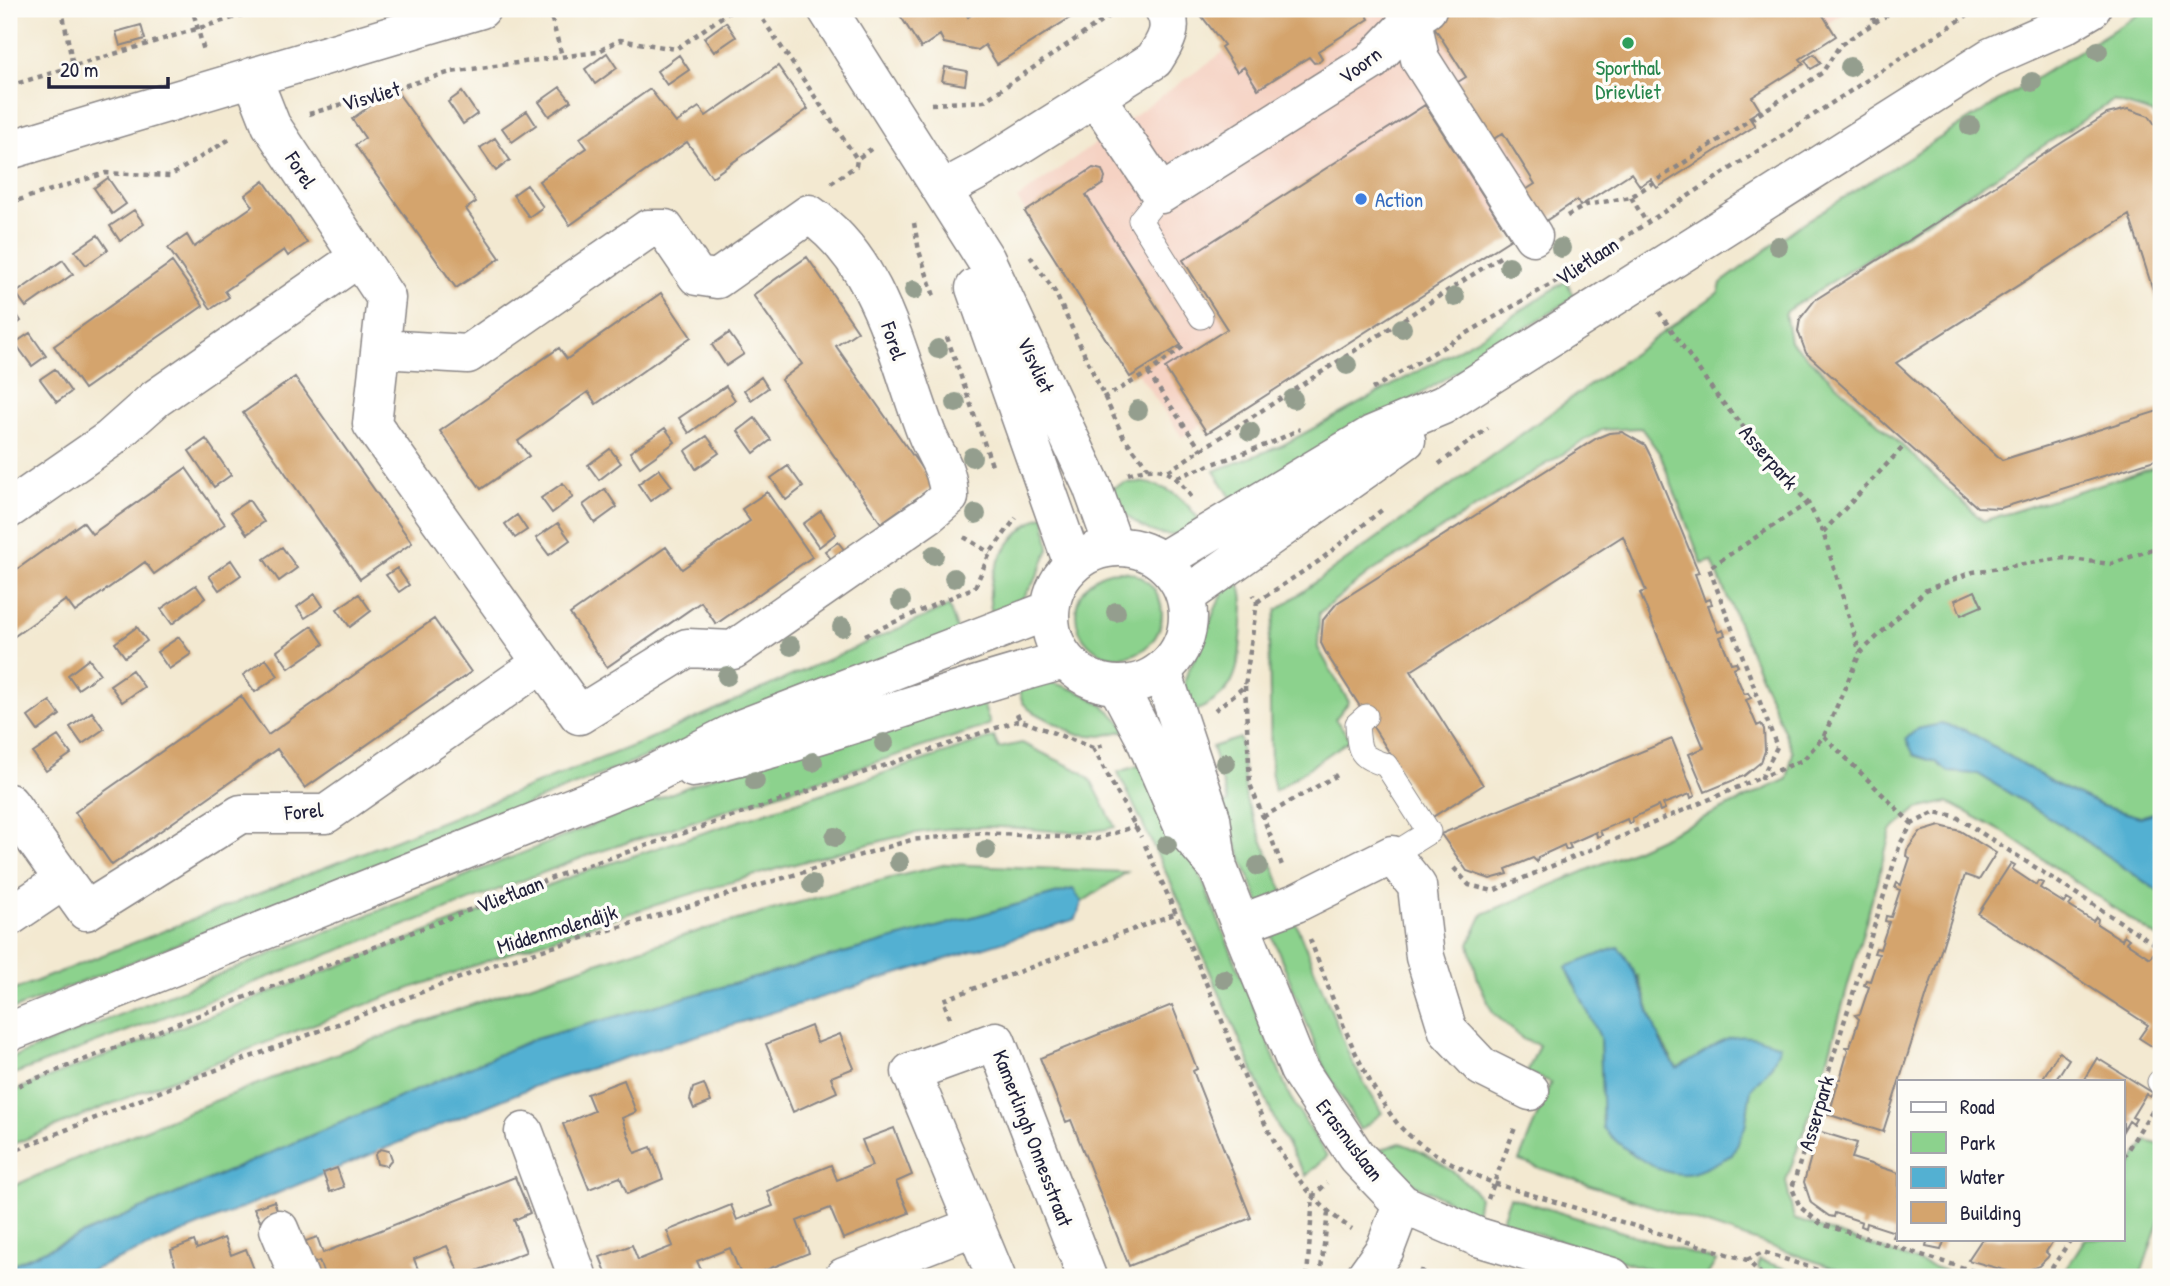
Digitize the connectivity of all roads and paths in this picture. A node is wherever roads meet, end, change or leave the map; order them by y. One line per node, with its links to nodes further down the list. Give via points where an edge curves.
1 (59, 9): 20 (path)
2 (202, 9): 17 (path, via 194,15)
3 (262, 9): 17 (path)
4 (481, 9): 21 (street)
5 (549, 9): 18 (path)
6 (733, 9): 18 (path, Visvliet, via 676,49 620,40 597,52)
7 (747, 9): 28 (path, via 757,11)
8 (827, 9): 26 (street, Visvliet)
9 (1120, 9): 26 (path, via 984,101 934,102)
10 (1164, 9): 24 (street, via 1170,20 1167,40 1154,60)
11 (1868, 9): 16 (path)
12 (1977, 9): 34 (path, Vlietlaan)
13 (2040, 9): 19 (street)
14 (2091, 9): 19 (street)
15 (1415, 12): 30 (street, Voorn, via 1372,61); 35 (street, Voorn, via 1420,59)
16 (1875, 22)
17 (197, 28): 20 (path); 23 (path)
18 (562, 56): 25 (path, Visvliet, via 451,72)
19 (1992, 57): 37 (street)
20 (73, 66): 22 (path)
21 (251, 78): 23 (street); 25 (street, Forel)
22 (9, 86)
23 (215, 88): 27 (street)
24 (1096, 97): 29 (street); 30 (street)
25 (271, 125): 32 (path, Visvliet, via 230,138 170,176 106,173); 36 (street, Forel)
26 (900, 128): 28 (path); 29 (street, Visvliet)
27 (9, 150)
28 (857, 159): 33 (path, via 856,166 822,189)
29 (942, 190): 52 (street, Visvliet, via 1006,300 1092,486); 54 (street, Visvliet)
30 (1161, 194): 38 (lane, Voorn, via 1140,220)
31 (1631, 197): 34 (path)
32 (9, 203)
33 (809, 214): 39 (street, via 717,279 697,276 665,229 648,229 468,354); 61 (street, Forel, via 834,232 881,302 928,435 948,476 949,497 733,650 687,648 579,715)
34 (1646, 222): 41 (path, Vlietlaan, via 1533,295)
35 (1533, 236)
36 (358, 258): 39 (street, Forel, via 386,298); 49 (street, via 155,399 110,439)
37 (1641, 280): 43 (street); 48 (path, Asserpark, via 1717,396)
38 (1200, 317): 40 (path, via 1200,335)
39 (381, 349): 61 (street, Forel, via 372,424)
40 (1148, 373): 42 (path); 46 (path)
41 (1362, 395)
42 (1103, 398)
43 (1443, 405): 53 (street, via 1372,435); 56 (street, via 1394,451)
44 (1305, 426): 47 (path)
45 (1905, 445): 50 (path)
46 (1201, 450)
47 (1177, 477)
48 (1808, 503): 50 (path, Asserpark); 68 (path, via 1709,568 1777,747)
49 (9, 509)
50 (1823, 532): 59 (path, Asserpark)
51 (2161, 546): 59 (path, via 2110,564 2063,558 1973,572 1926,590)
52 (1114, 547): 53 (street, via 1139,550); 54 (street)
53 (1162, 561): 56 (street)
54 (1073, 564): 57 (street, via 1061,577)
55 (975, 587): 58 (path)
56 (1186, 596): 62 (street, via 1185,637)
57 (1050, 610): 60 (street, via 1056,645); 69 (street, via 743,728)
58 (862, 637)
59 (1860, 653): 66 (path)
60 (1065, 660): 63 (street, via 1088,679); 69 (street, via 751,756)
61 (542, 663): 77 (street, Forel, via 326,814 240,814 86,911)
62 (1162, 671): 63 (street, via 1140,682); 76 (street, Erasmuslaan, via 1211,818)
63 (1117, 685): 76 (street, Erasmuslaan, via 1184,828)
64 (1366, 716): 67 (lane, via 1357,724 1359,751)
65 (1020, 720): 84 (path, Vlietlaan, via 562,874)
66 (1824, 736): 68 (path, via 1803,760); 72 (path)
67 (1366, 759): 71 (path); 74 (lane, via 1386,765)
68 (1762, 778): 74 (path, via 1493,891 1469,885 1441,854)
69 (643, 779): 82 (street)
70 (9, 803): 77 (street, Forel)
71 (1263, 817)
72 (1913, 824): 81 (path, via 1936,812 1955,816); 108 (path, Asserpark, via 1900,844 1793,1188 1800,1207 1821,1224)
73 (1136, 826): 88 (path, Middenmolendijk, via 1096,839 983,833 911,840 499,963)
74 (1429, 832): 75 (lane)
75 (1392, 855): 80 (street, via 1296,903); 85 (street, via 1417,886 1425,957 1448,1031 1482,1067)
76 (1218, 867): 80 (street, Erasmuslaan)
77 (64, 880): 79 (street)
78 (1177, 913): 83 (path, via 943,1000)
79 (9, 916)
80 (1240, 924): 92 (street, Erasmuslaan, via 1299,1070 1356,1156)
81 (2161, 948)
82 (9, 1032)
83 (965, 1053): 94 (street, Kamerlingh Onnesstraat, via 911,1072); 102 (street, Kamerlingh Onnesstraat, via 996,1041)
84 (9, 1089)
85 (1530, 1091): 90 (path)
86 (2155, 1107): 89 (path)
87 (524, 1132): 99 (street)
88 (9, 1153)
89 (2124, 1155)
90 (1493, 1183)
91 (1313, 1196): 103 (path)
92 (1402, 1204): 105 (street, via 1385,1250); 106 (street, Erasmuslaan, via 1478,1237)
93 (1328, 1213): 104 (path)
94 (975, 1226): 100 (street); 101 (street, Kamerlingh Onnesstraat)
95 (279, 1229): 98 (street)
96 (2070, 1240): 109 (path)
97 (1747, 1260): 107 (path, via 1763,1252)
98 (299, 1277)
99 (575, 1277)
100 (844, 1277)
101 (996, 1277)
102 (1087, 1277)
103 (1307, 1277)
104 (1320, 1277)
105 (1365, 1277)
106 (1612, 1277)
107 (1839, 1277)
108 (1993, 1277)
109 (2046, 1277)

